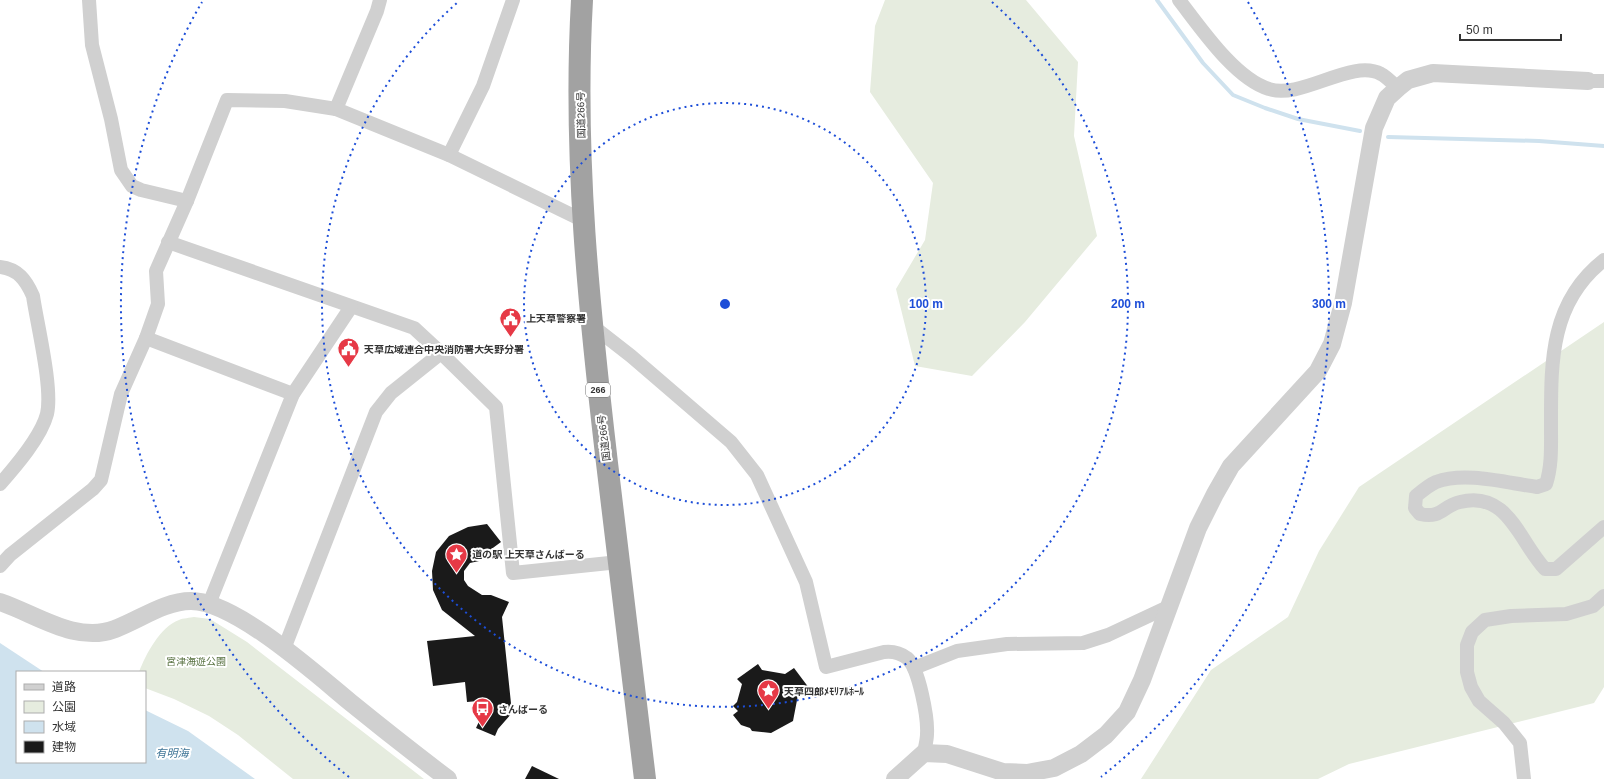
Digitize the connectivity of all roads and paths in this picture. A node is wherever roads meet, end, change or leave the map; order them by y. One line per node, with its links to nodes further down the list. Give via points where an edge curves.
1 (90, 0): 10 (street, via 92,45 121,170 132,186)
2 (380, 0): 8 (street)
3 (511, 0): 9 (street, via 483,86)
4 (582, 0): 11 (highway, 国道266号 / 266)
5 (1179, 0): 7 (street, via 1217,50 1254,82 1270,90 1290,90 1351,72 1365,71 1381,74)
6 (1596, 81): 7 (street, via 1433,73 1408,80)
7 (1398, 88): 27 (street, via 1387,98 1374,128 1343,303 1332,344 1318,371 1231,466 1198,528)
8 (336, 109): 9 (street); 10 (street, via 285,101 227,100)
9 (449, 155): 11 (street)
10 (187, 201): 12 (street)
11 (582, 220): 16 (highway, 国道266号 / 266)
12 (168, 242): 15 (street); 17 (street, via 156,270 158,304)
13 (1604, 260): 21 (street, via 1576,290 1560,322 1551,367 1551,461 1546,484 1537,487 1464,477 1437,482 1416,496 1415,508 1420,514 1434,516 1458,502 1478,500 1494,505 1503,511 1545,569 1556,569)
14 (0, 267): 20 (street, via 18,273 27,282 33,296 49,394 47,414 39,432)
15 (351, 307): 18 (street, via 414,328); 19 (street)
16 (590, 324): 22 (highway, 国道266号 / 266); 29 (street, via 632,356 731,442 757,475 806,582 826,667 893,651 908,659)
17 (146, 338): 19 (street); 23 (street, via 121,394 101,480 94,489 10,555)
18 (441, 353): 22 (street, via 496,407 513,573); 28 (street, via 391,393 376,412)
19 (293, 394): 26 (street)
20 (0, 484)
21 (1604, 527)
22 (619, 562): 32 (highway, 国道266号 / 266)
23 (0, 566)
24 (1604, 596): 34 (street, via 1593,606 1566,614 1511,616 1485,620 1472,632 1467,645 1467,672 1471,687 1479,701 1504,723 1520,743)
25 (0, 602): 26 (street, via 67,629 96,633 113,630 172,605 191,601)
26 (209, 604): 28 (street, via 231,613)
27 (1170, 606): 29 (street, via 1108,635 1083,643 1007,644 957,651); 30 (street, via 1127,712 1106,735 1081,754 1054,768 1027,773 1003,772 947,754)
28 (284, 649): 31 (street)
29 (914, 668): 30 (street, via 926,717)
30 (924, 753): 33 (street)
31 (448, 779)
32 (645, 779)
33 (895, 779)
34 (1524, 779)

